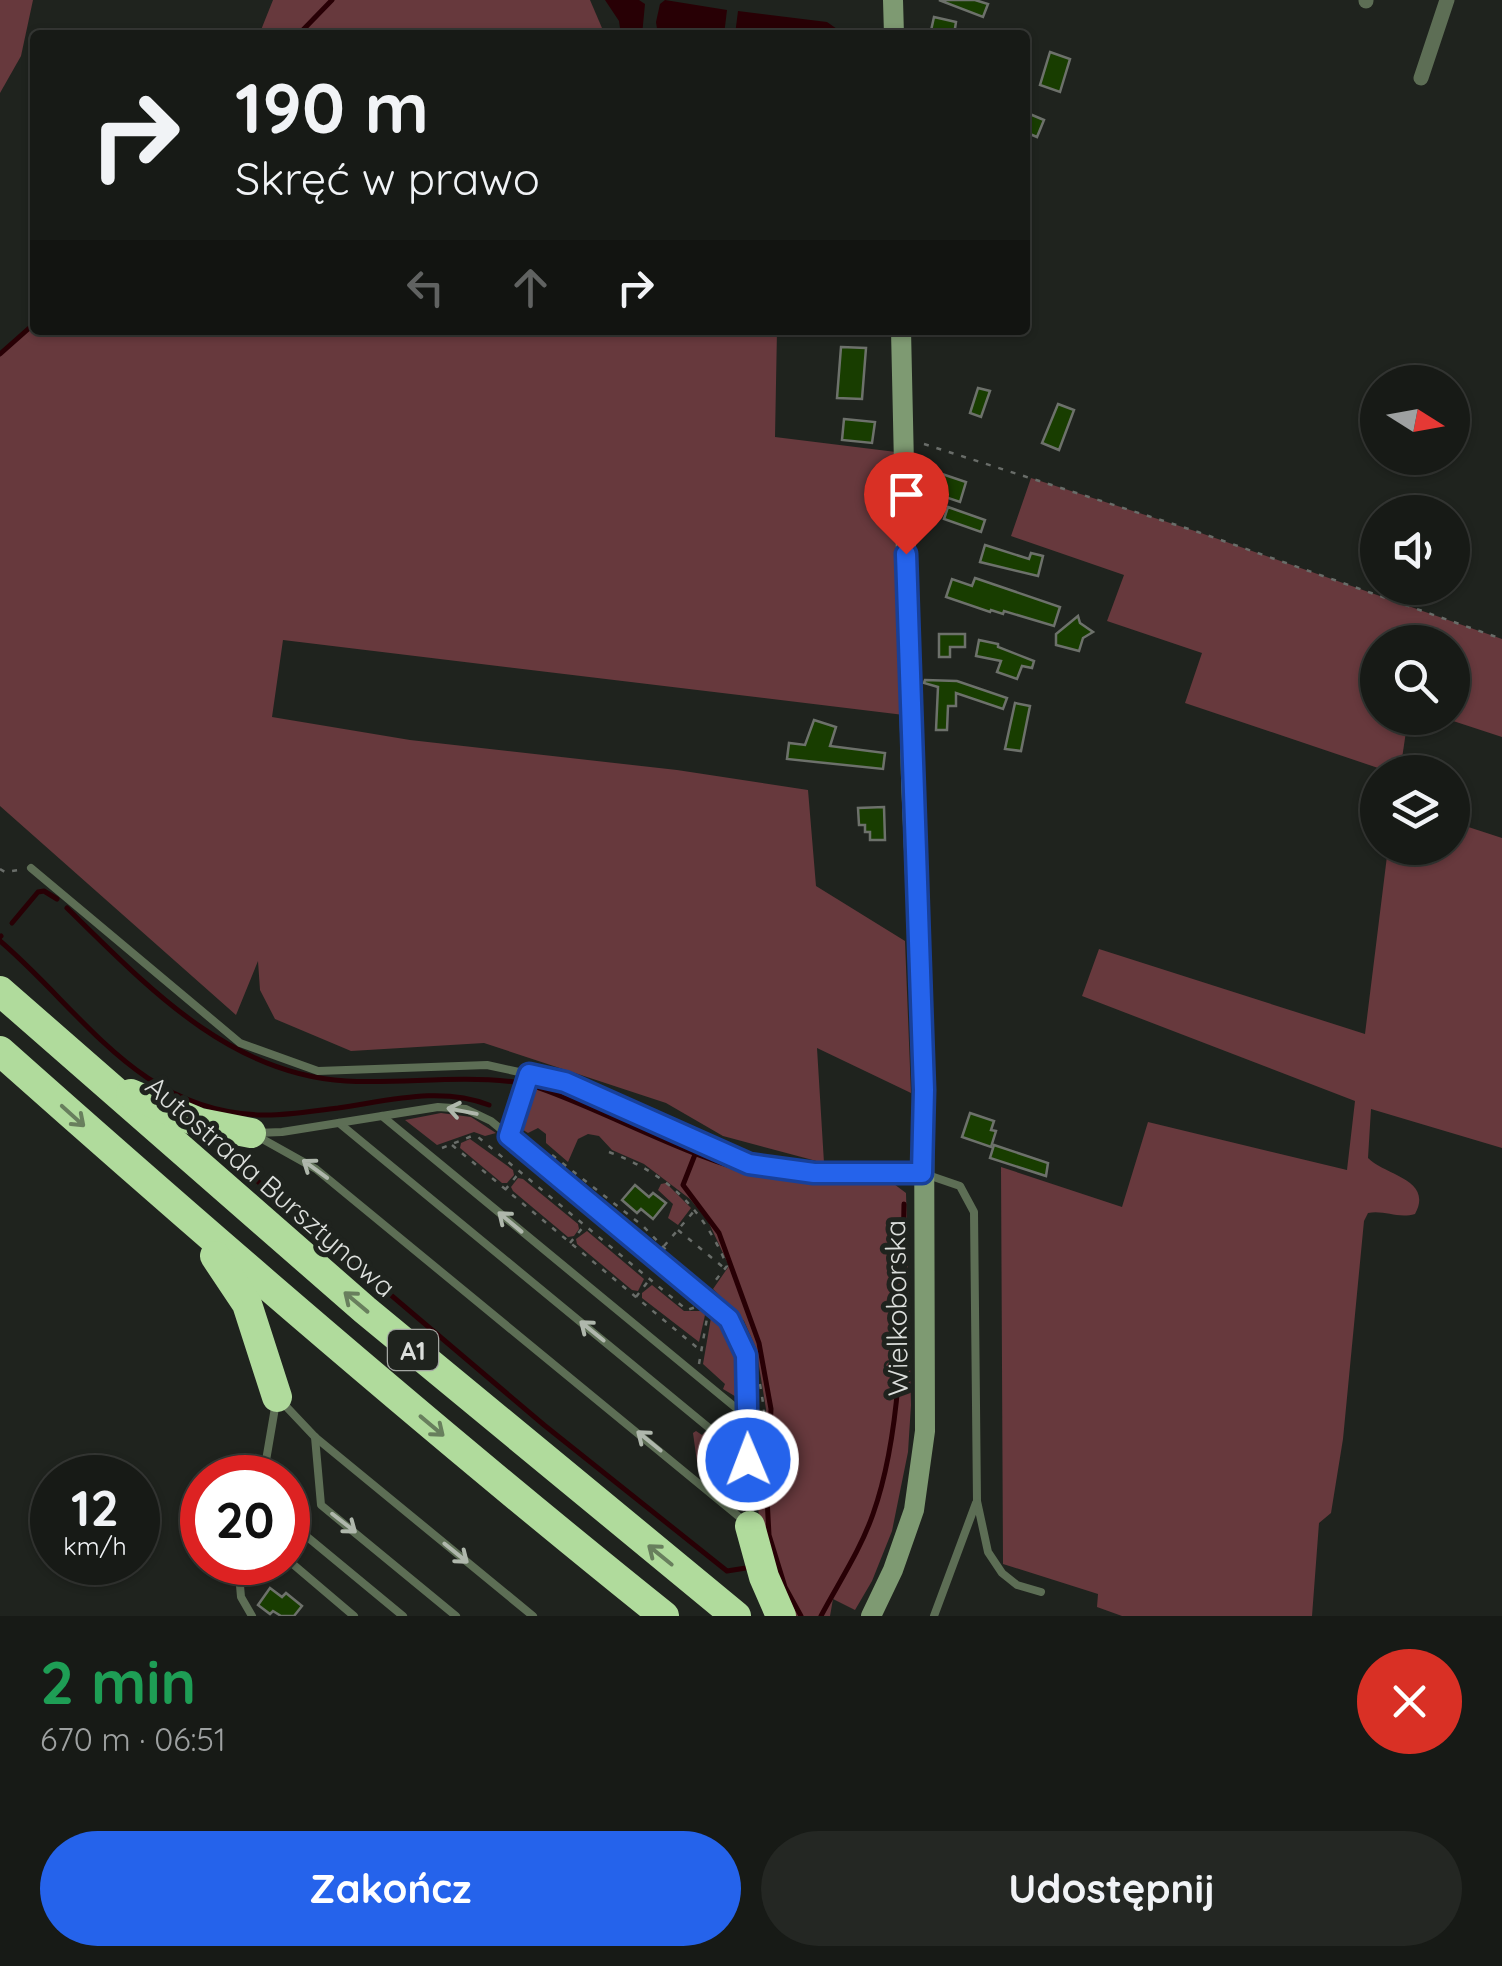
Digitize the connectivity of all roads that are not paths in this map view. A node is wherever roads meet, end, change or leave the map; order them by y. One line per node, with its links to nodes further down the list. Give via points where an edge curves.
1 (893, 0): 3 (street)
2 (1447, 0): 4 (street)
3 (894, 30)
4 (1421, 78)
5 (901, 335): 15 (street, Wielkoborska)
6 (31, 868): 9 (lane, via 240,1043 318,1071 487,1065)
7 (0, 991): 10 (highway, Autostrada Bursztynowa / A1)
8 (0, 1051): 16 (highway, A1, one-way to 16)
9 (529, 1074): 14 (lane); 15 (lane, via 565,1082 749,1164 814,1173)
10 (97, 1077): 13 (highway, via 186,1118); 34 (highway, Autostrada Bursztynowa / A1, one-way to 10, via 379,1322)
11 (382, 1116): 12 (lane); 14 (lane, one-way to 11, via 480,1114 453,1107); 18 (lane, one-way to 11)
12 (339, 1123): 13 (lane); 21 (lane, one-way to 12)
13 (252, 1133): 23 (lane, one-way to 13, via 326,1177)
14 (509, 1136): 18 (lane, via 729,1319 746,1355)
15 (922, 1173): 22 (lane, via 960,1186 974,1212); 36 (street, Wielkoborska, via 922,1460 908,1534)
16 (170, 1204): 17 (highway, via 247,1304); 33 (highway, A1, one-way to 33)
17 (276, 1397): 19 (lane); 20 (lane)
18 (748, 1417): 21 (lane)
19 (315, 1437): 31 (lane, one-way to 31, via 321,1505); 32 (lane, one-way to 32)
20 (267, 1455)
21 (748, 1460): 23 (lane)
22 (977, 1500): 27 (lane, via 988,1552 1017,1585); 37 (lane)
23 (750, 1526): 35 (highway)
24 (310, 1539): 30 (lane)
25 (310, 1579): 29 (lane)
26 (239, 1585): 28 (lane)
27 (1041, 1592)
28 (252, 1616)
29 (354, 1616)
30 (403, 1616)
31 (456, 1616)
32 (533, 1616)
33 (664, 1616)
34 (736, 1616)
35 (781, 1616)
36 (871, 1616)
37 (934, 1616)

